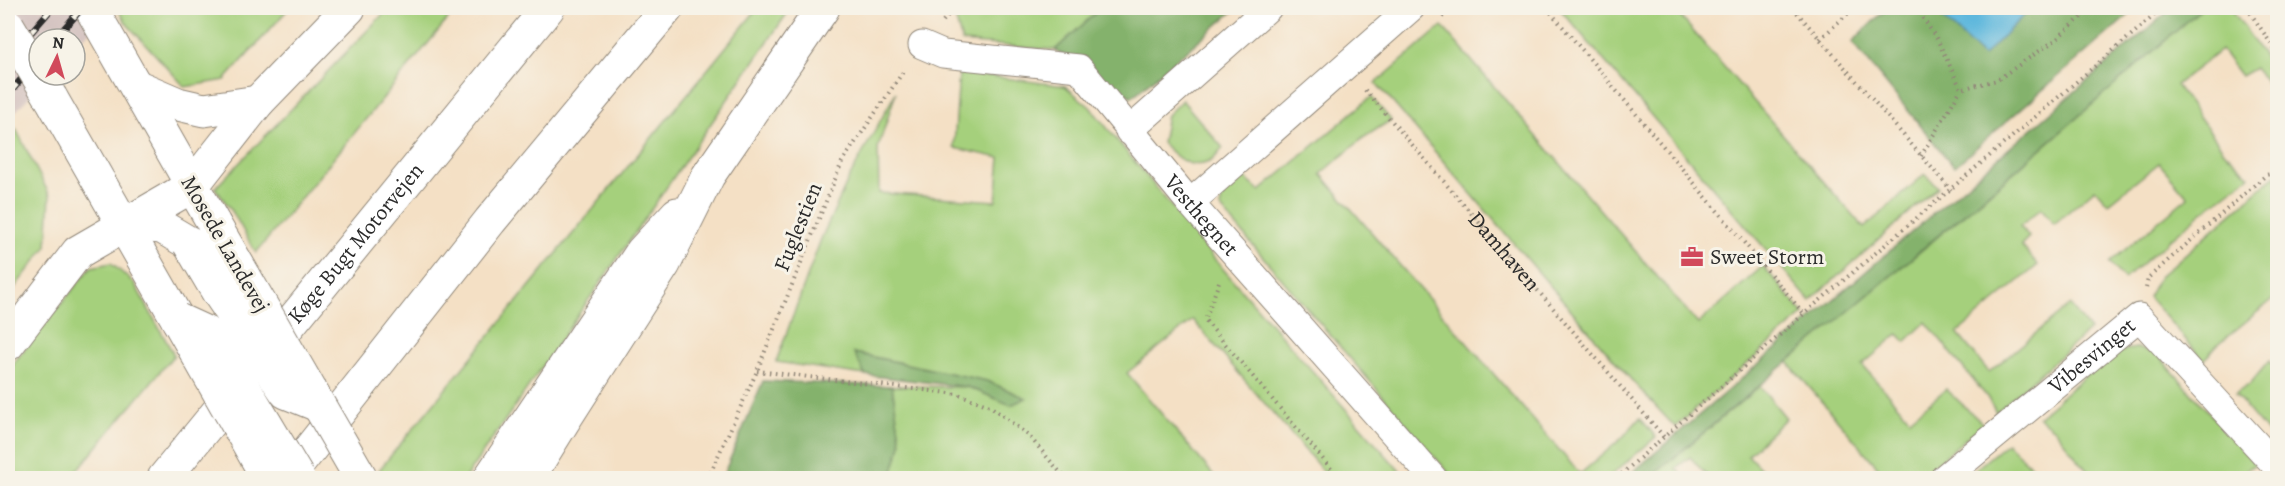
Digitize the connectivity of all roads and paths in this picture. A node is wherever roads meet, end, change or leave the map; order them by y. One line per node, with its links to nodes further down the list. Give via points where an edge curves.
1 (91, 8): 21 (main road, Mosede Landevej)
2 (349, 8): 23 (main road)
3 (548, 8): 41 (main road, Køge Bugt Motorvejen)
4 (667, 8): 43 (main road, via 490,221)
5 (823, 8): 29 (main road)
6 (954, 8): 18 (path, Fuglestien)
7 (1268, 8): 24 (street)
8 (1411, 8): 20 (street)
9 (1546, 8): 34 (path)
10 (1793, 8): 17 (path)
11 (1854, 8): 17 (path)
12 (1917, 8): 22 (path)
13 (2092, 8): 22 (path, via 2054,41 1997,80)
14 (2163, 8): 28 (path)
15 (2247, 8): 19 (path)
16 (8, 26): 31 (main road, bridge)
17 (1820, 39): 25 (path)
18 (922, 45): 24 (street, Vesthegnet, via 943,54 1078,68); 38 (path, Fuglestien, via 842,162)
19 (2277, 54)
20 (1345, 66): 30 (street); 39 (path, Damhaven)
21 (136, 86): 23 (main road, via 204,110); 27 (main road, Mosede Landevej)
22 (1961, 88): 25 (path)
23 (258, 102): 27 (main road)
24 (1129, 131): 30 (street, Vesthegnet)
25 (1921, 156): 28 (path)
26 (2277, 172): 35 (path, via 2266,175 2148,278)
27 (192, 186): 31 (main road); 32 (main road, Mosede Landevej)
28 (1951, 190): 34 (path)
29 (699, 191): 46 (main road, via 642,252); 47 (main road, via 664,264)
30 (1190, 203): 33 (street, Vesthegnet)
31 (124, 224): 32 (main road); 36 (main road); 37 (main road, via 78,252)
32 (202, 234): 45 (main road, Mosede Landevej, bridge, via 218,292 286,392 318,405)
33 (1231, 250): 50 (path, via 1205,320); 51 (street, Vesthegnet)
34 (1804, 314): 39 (path)
35 (2139, 317): 40 (street, Vibesvinget); 53 (street, Vibesvinget)
36 (178, 321): 42 (main road, bridge); 44 (main road, bridge, via 213,336)
37 (8, 344)
38 (757, 370): 48 (path, Fuglestien); 49 (path, via 958,394 990,406 1029,436)
39 (1664, 437): 52 (path)
40 (2277, 468)
41 (165, 478)
42 (268, 478)
43 (288, 478)
44 (298, 478)
45 (361, 478)
46 (490, 478)
47 (528, 478)
48 (708, 478)
49 (1065, 478)
50 (1339, 478)
51 (1433, 478)
52 (1617, 478)
53 (1944, 478)

